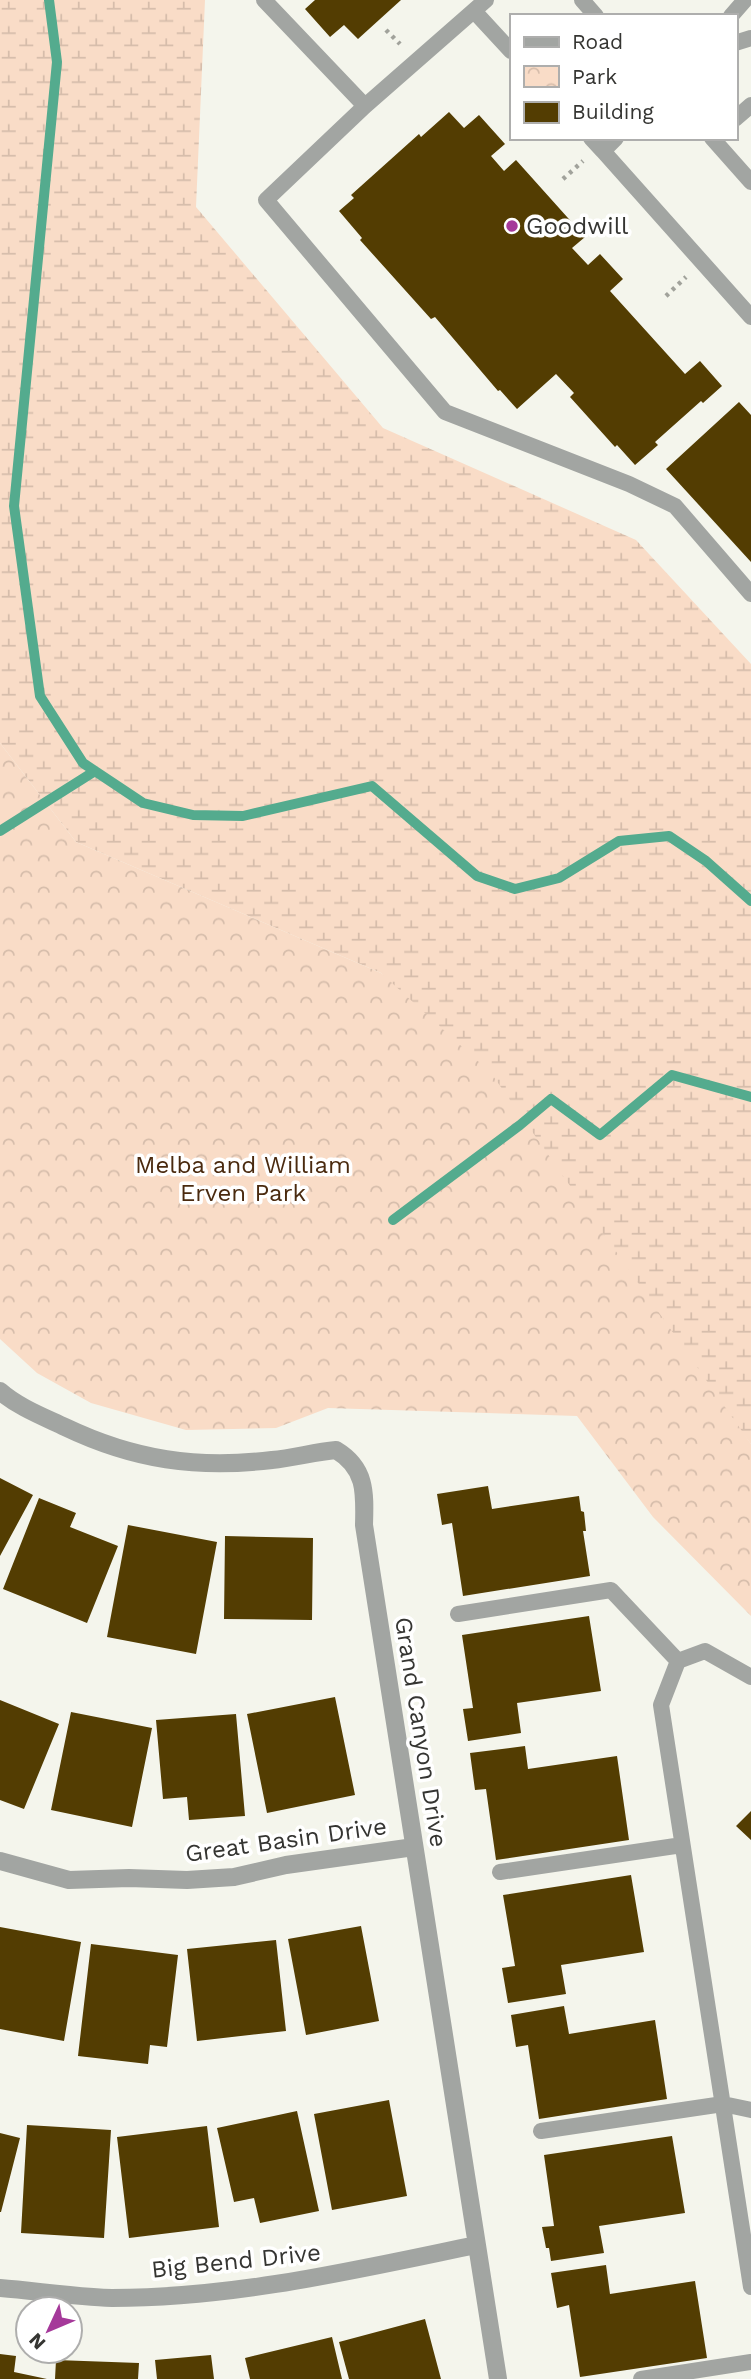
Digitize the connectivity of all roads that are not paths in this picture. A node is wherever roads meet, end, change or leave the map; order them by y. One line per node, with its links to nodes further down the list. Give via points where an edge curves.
1 (264, 0): 9 (lane)
2 (582, 0): 5 (lane)
3 (745, 0): 6 (lane)
4 (480, 5): 7 (lane); 9 (lane)
5 (594, 14)
6 (733, 14)
7 (510, 50)
8 (751, 105): 10 (lane)
9 (365, 106): 17 (lane, via 266,200 445,412 675,506)
10 (737, 117)
11 (594, 140): 14 (lane)
12 (615, 140): 14 (lane)
13 (714, 140): 15 (lane)
14 (603, 151): 16 (lane)
15 (751, 182)
16 (751, 317)
17 (751, 594)
18 (0, 1391): 23 (street, Grand Canyon Drive, via 99,1443 145,1457 228,1464 335,1450 348,1457 358,1469 365,1495 364,1525)
19 (458, 1614): 20 (lane, via 611,1590)
20 (678, 1661): 21 (lane, via 705,1651); 22 (lane, via 660,1705)
21 (751, 1677)
22 (682, 1844): 25 (lane); 26 (lane)
23 (414, 1847): 24 (street, Great Basin Drive, via 234,1877 187,1880 69,1880); 29 (street, Grand Canyon Drive)
24 (0, 1861)
25 (500, 1872)
26 (723, 2104): 27 (lane); 28 (lane); 30 (lane)
27 (751, 2110)
28 (541, 2131)
29 (476, 2245): 31 (street, Big Bend Drive, via 293,2283 217,2292 111,2298); 33 (street, Grand Canyon Drive)
30 (751, 2287)
31 (0, 2288)
32 (751, 2362): 34 (lane)
33 (498, 2379)
34 (641, 2379)

